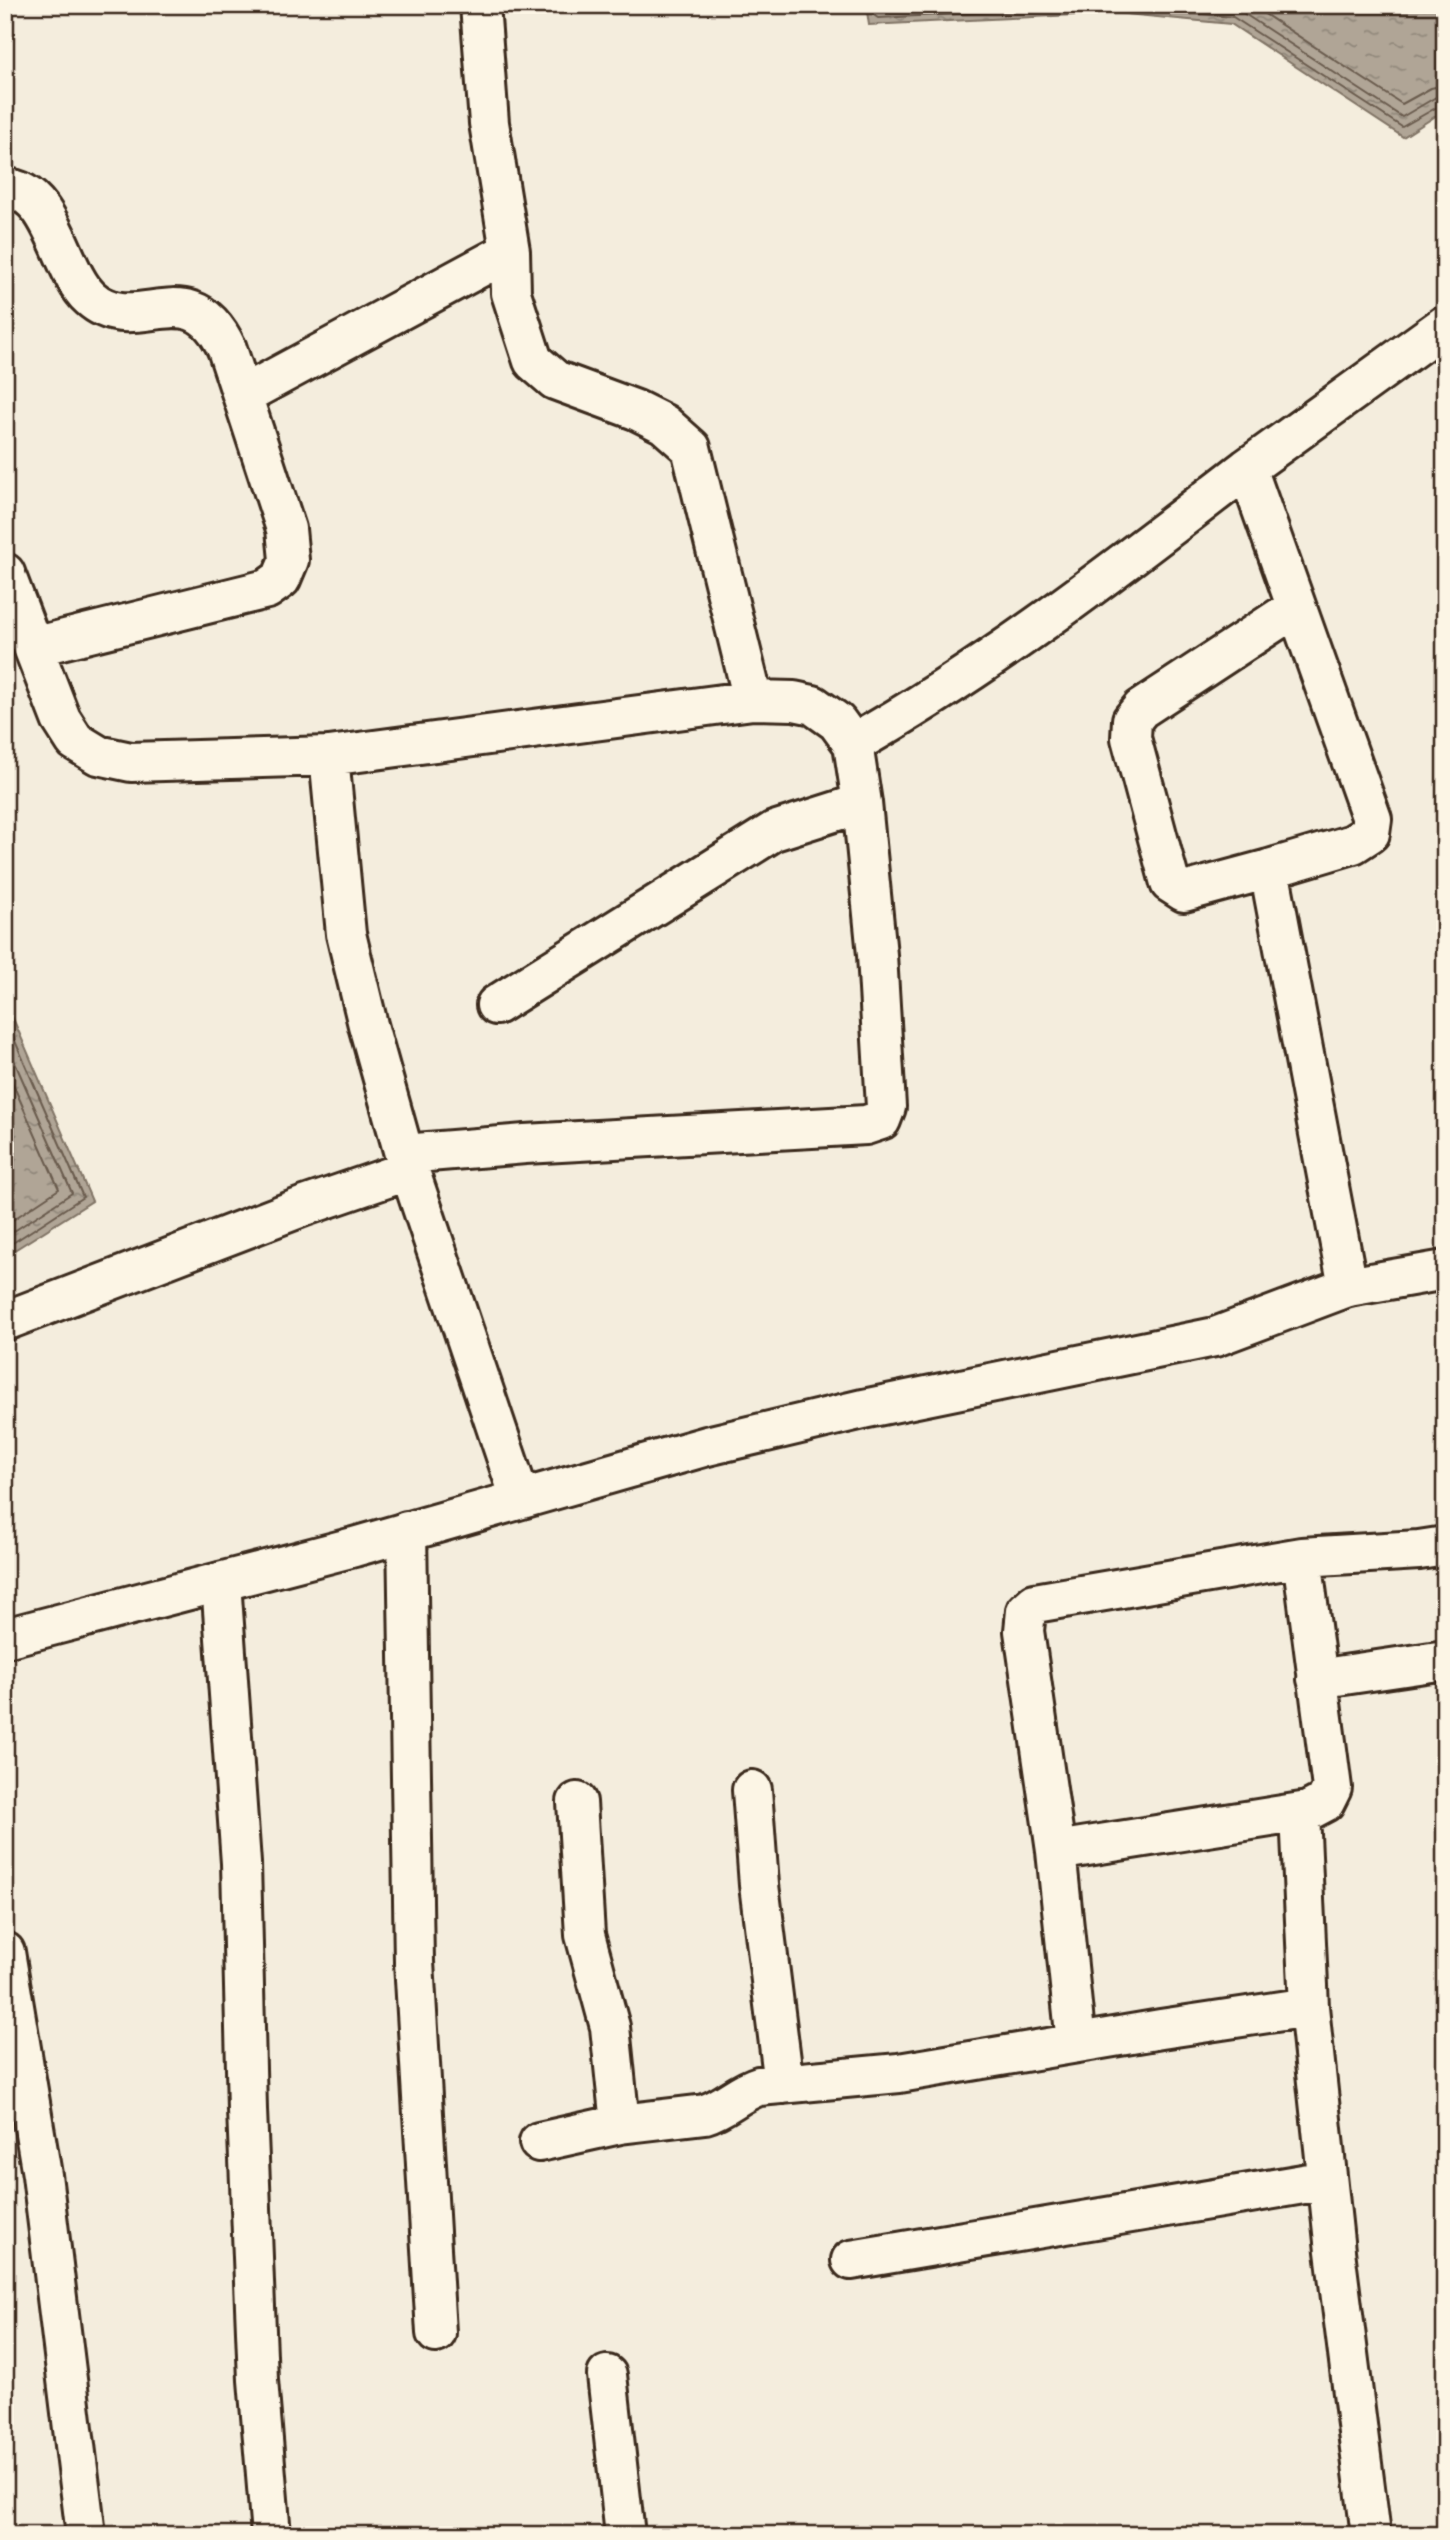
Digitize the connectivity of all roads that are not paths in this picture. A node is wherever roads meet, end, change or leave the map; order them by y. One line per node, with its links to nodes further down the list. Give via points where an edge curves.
1 (480, 5): 3 (street, via 489,123)
2 (5, 188): 5 (street, via 15,188 31,198 88,297 103,308 119,314 173,307 192,310 208,320 219,331)
3 (510, 251): 5 (street); 10 (street, via 511,293 533,361 555,380 664,424 691,448)
4 (1445, 325): 6 (street)
5 (243, 395): 9 (street, via 286,528 289,560 281,579 267,589)
6 (1247, 468): 8 (street); 11 (street, via 1071,603 909,712)
7 (5, 573): 9 (street)
8 (1295, 608): 14 (street, via 1372,819 1370,833 1353,844); 14 (street, via 1141,709 1132,720 1131,738 1170,883 1184,892)
9 (33, 647): 12 (street, via 61,719 75,741 98,755 131,762)
10 (753, 700): 11 (street, via 813,705 837,722); 12 (street)
11 (853, 744): 13 (street)
12 (329, 756): 16 (street, via 346,934)
13 (862, 803): 15 (street, via 774,831); 16 (street, via 877,955 886,1107 881,1120 866,1125 525,1144)
14 (1269, 869): 18 (street)
15 (496, 1004)
16 (407, 1162): 19 (street); 20 (street)
17 (1445, 1270): 18 (street)
18 (1348, 1287): 20 (street, via 1215,1337 837,1415)
19 (5, 1321)
20 (520, 1498): 21 (street)
21 (407, 1531): 24 (street); 40 (street, via 414,1962)
22 (1445, 1546): 23 (street)
23 (1302, 1557): 27 (street); 31 (street, via 1035,1603 1026,1611 1024,1631)
24 (221, 1582): 25 (street); 43 (street, via 241,1863 258,2380)
25 (5, 1639)
26 (1445, 1660): 27 (street)
27 (1317, 1679): 30 (street, via 1332,1788 1325,1802)
28 (752, 1790): 35 (street, via 759,1885)
29 (577, 1802): 36 (street, via 585,1935 610,2027)
30 (1300, 1813): 31 (street); 33 (street)
31 (1056, 1851): 34 (street)
32 (5, 1952): 42 (street, via 42,2175)
33 (1309, 2007): 34 (street); 38 (street)
34 (1076, 2043): 35 (street, via 899,2073)
35 (785, 2084): 36 (street, via 745,2090 705,2114)
36 (620, 2124): 37 (street)
37 (540, 2142)
38 (1327, 2180): 39 (street); 45 (street)
39 (851, 2260)
40 (436, 2333)
41 (607, 2375): 44 (street)
42 (86, 2535)
43 (271, 2535)
44 (625, 2535)
45 (1371, 2535)

